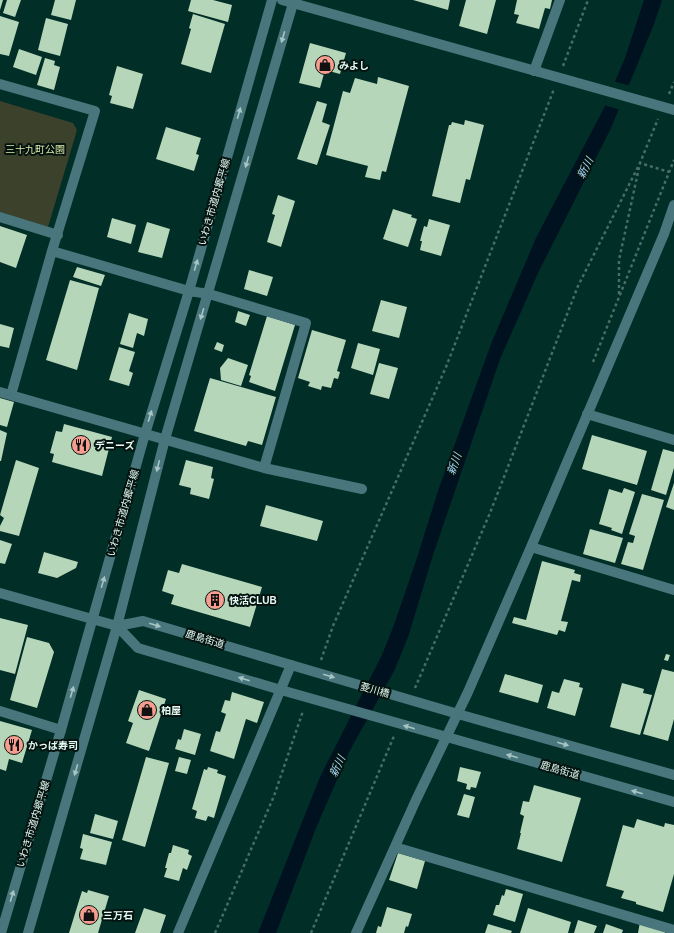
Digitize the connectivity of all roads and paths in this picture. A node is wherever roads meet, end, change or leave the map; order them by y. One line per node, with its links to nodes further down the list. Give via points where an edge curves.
1 (272, 0): 20 (street, いわき市道内郷平線, one-way to 1)
2 (282, 0): 5 (street)
3 (560, 0): 7 (street)
4 (588, 0): 6 (path)
5 (293, 2): 7 (street); 21 (street, いわき市道内郷平線, one-way to 21)
6 (561, 69)
7 (537, 71): 12 (street, bridge)
8 (674, 82): 11 (path)
9 (0, 84): 18 (street, via 95,111)
10 (556, 84): 36 (path, via 446,368 332,626)
11 (668, 95)
12 (674, 110)
13 (660, 116): 14 (path)
14 (640, 164): 15 (path); 22 (path, via 619,260); 38 (path, via 578,286 490,513)
15 (669, 172)
16 (674, 205): 25 (street)
17 (0, 217): 18 (street)
18 (58, 234): 19 (street)
19 (52, 251): 20 (street); 24 (street)
20 (189, 291): 21 (street); 26 (street, いわき市道内郷平線, one-way to 20)
21 (208, 294): 27 (street, いわき市道内郷平線, one-way to 27); 29 (street, via 306,323)
22 (618, 297)
23 (0, 392): 24 (street)
24 (11, 395): 26 (street)
25 (587, 414): 28 (street); 31 (street)
26 (145, 434): 27 (street); 34 (street, いわき市道内郷平線, one-way to 26)
27 (165, 439): 29 (street); 35 (street, いわき市道内郷平線, one-way to 35)
28 (674, 440)
29 (264, 468): 30 (street)
30 (362, 489)
31 (532, 547): 32 (street); 42 (street)
32 (674, 590)
33 (0, 593): 34 (street, 鹿島街道)
34 (92, 619): 35 (street, 鹿島街道); 43 (street, いわき市道内郷平線, one-way to 34)
35 (117, 626): 37 (street, 鹿島街道, one-way to 37, via 143,621); 39 (street, one-way to 35, via 138,648); 51 (street, いわき市道内郷平線, one-way to 51)
36 (320, 663)
37 (291, 665): 39 (street); 42 (street, 菱川橋, one-way to 42, bridge)
38 (415, 688)
39 (281, 690): 45 (street, one-way to 39, bridge); 52 (street)
40 (305, 707): 53 (path, via 274,796)
41 (0, 711): 43 (street)
42 (458, 714): 45 (street); 46 (street, one-way to 46)
43 (62, 730): 50 (street, いわき市道内郷平線, one-way to 43)
44 (396, 732): 54 (path)
45 (447, 738): 47 (street, 鹿島街道, one-way to 45); 48 (street)
46 (674, 775)
47 (674, 802)
48 (395, 847): 49 (street); 55 (street)
49 (674, 930)
50 (1, 933)
51 (28, 933)
52 (178, 933)
53 (215, 933)
54 (311, 933)
55 (356, 933)

